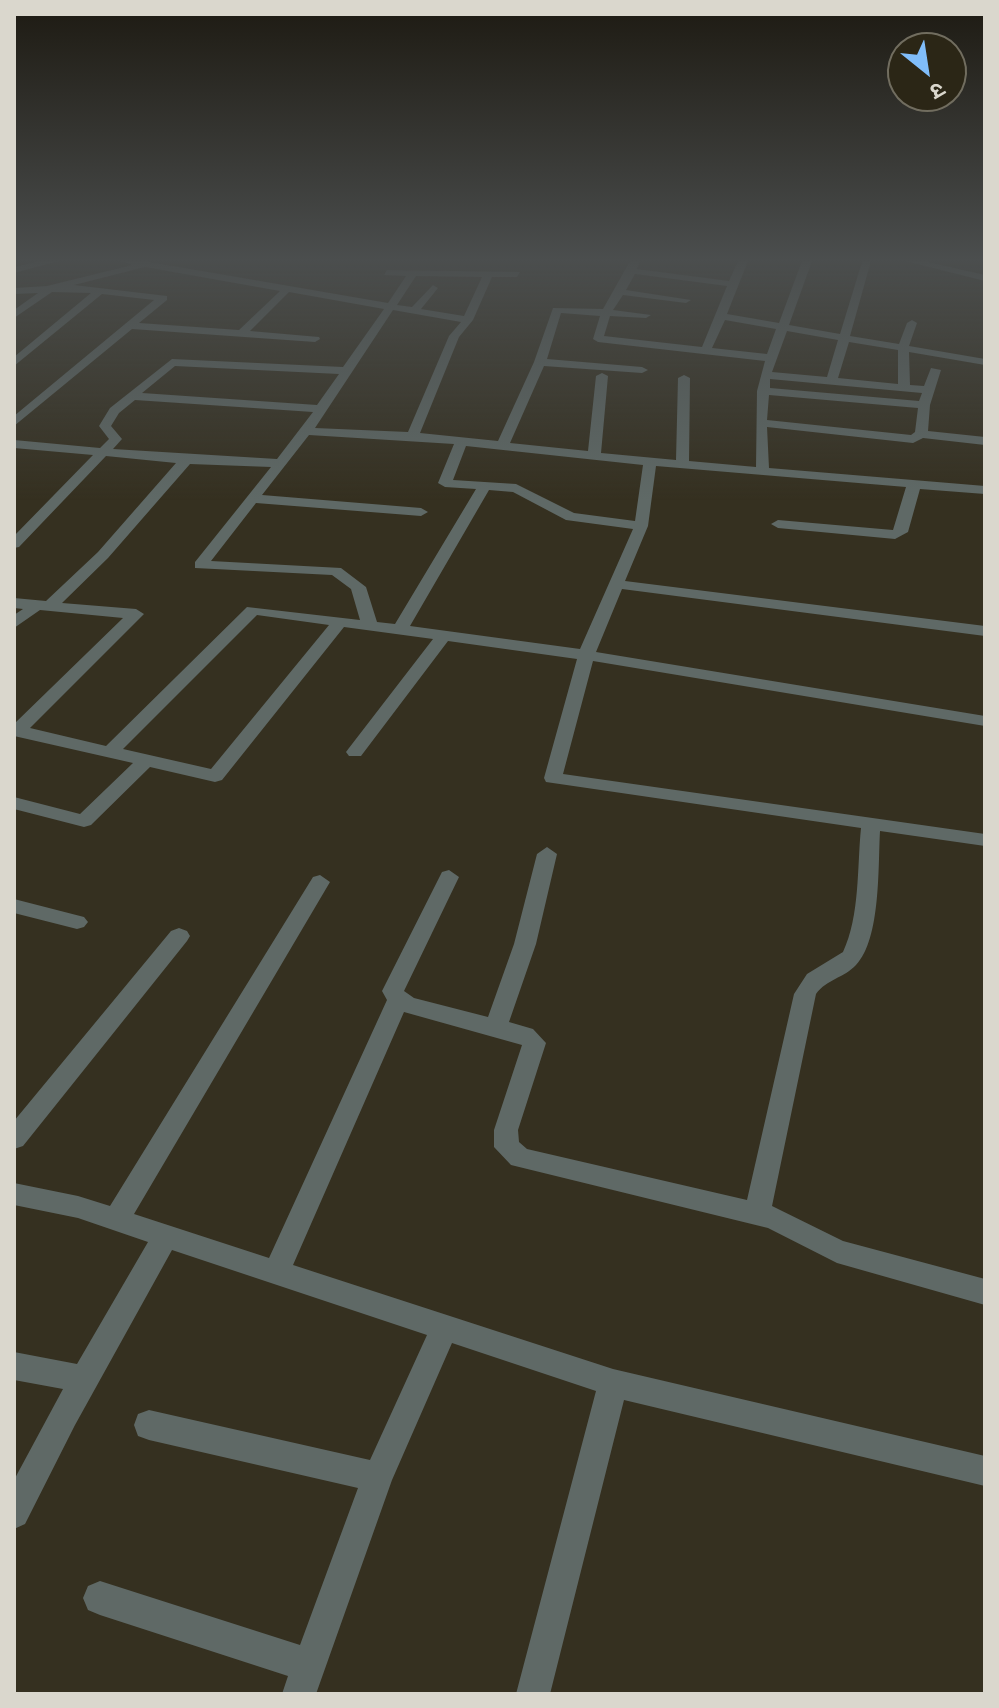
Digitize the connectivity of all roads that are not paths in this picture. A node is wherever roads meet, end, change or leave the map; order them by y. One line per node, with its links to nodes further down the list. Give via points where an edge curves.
1 (41, 341): 17 (street)
2 (115, 341): 31 (street)
3 (370, 341): 20 (street)
4 (452, 341): 35 (street)
5 (547, 341): 15 (street)
6 (601, 341): 13 (street)
7 (711, 341): 13 (street)
8 (779, 341): 14 (street)
9 (844, 341): 24 (street)
10 (861, 341): 12 (street)
11 (906, 341): 12 (street)
12 (903, 348): 16 (street); 25 (street)
13 (706, 350): 14 (street)
14 (772, 358): 21 (street)
15 (540, 362): 18 (street); 39 (street)
16 (985, 362)
17 (14, 363)
18 (642, 370)
19 (935, 370): 26 (street)
20 (345, 371): 28 (street, via 172,362); 30 (street)
21 (765, 375): 24 (street); 27 (street)
22 (602, 376): 41 (street)
23 (684, 378): 45 (street)
24 (831, 382): 25 (street)
25 (904, 388): 26 (street)
26 (929, 390): 29 (street)
27 (763, 391): 29 (street); 32 (street)
28 (132, 396): 30 (street); 40 (street, via 107,420 105,426 116,439)
29 (924, 405): 34 (street)
30 (321, 409): 33 (street)
31 (14, 422)
32 (761, 423): 34 (street, via 900,439); 46 (street)
33 (306, 431): 35 (street); 44 (street)
34 (921, 434): 36 (street)
35 (413, 436): 37 (street)
36 (985, 441)
37 (461, 442): 39 (street); 48 (street, via 445,483)
38 (14, 444): 40 (street)
39 (502, 446): 41 (street)
40 (105, 453): 42 (street); 54 (street)
41 (594, 454): 43 (street)
42 (186, 460): 44 (street); 57 (street, via 103,555)
43 (650, 462): 45 (street); 53 (street)
44 (277, 463): 50 (street)
45 (682, 464): 46 (street)
46 (763, 472): 47 (street)
47 (914, 484): 49 (street); 52 (street, via 901,532 895,535)
48 (484, 488): 53 (street, via 516,488 571,517); 61 (street)
49 (985, 490)
50 (255, 499): 51 (street); 60 (street, via 200,565 336,571 358,587)
51 (421, 512)
52 (778, 524)
53 (641, 526): 55 (street)
54 (14, 544)
55 (616, 584): 62 (street); 64 (street)
56 (14, 603): 57 (street)
57 (41, 608): 59 (street); 66 (street, via 136,614)
58 (340, 622): 60 (street); 67 (street, via 253,610); 69 (street, via 215,776)
59 (14, 623)
60 (370, 626): 61 (street)
61 (400, 630): 63 (street)
62 (985, 631)
63 (444, 636): 64 (street); 68 (street)
64 (586, 655): 65 (street); 71 (street, via 553,778)
65 (985, 721)
66 (16, 731): 67 (street)
67 (110, 752): 69 (street)
68 (355, 752)
69 (146, 760): 70 (street, via 84,821)
70 (14, 803)
71 (871, 823): 72 (street); 83 (street, via 860,936 853,955 811,981 805,994)
72 (985, 840)
73 (547, 854): 80 (street, via 525,944)
74 (449, 877): 79 (street, via 398,977 393,991)
75 (320, 882): 84 (street)
76 (14, 906): 77 (street)
77 (77, 922)
78 (179, 936): 81 (street)
79 (398, 1000): 80 (street); 86 (street)
80 (496, 1027): 83 (street, via 534,1043 506,1130 507,1147 520,1158)
81 (14, 1139)
82 (14, 1194): 84 (street)
83 (757, 1214): 87 (street, via 792,1225 837,1251)
84 (116, 1220): 85 (street)
85 (165, 1237): 86 (street); 90 (street)
86 (276, 1273): 88 (street)
87 (985, 1292)
88 (445, 1327): 91 (street); 94 (street)
89 (14, 1366): 90 (street)
90 (85, 1379): 95 (street)
91 (613, 1383): 93 (street); 98 (street)
92 (149, 1425): 94 (street)
93 (985, 1471)
94 (378, 1477): 97 (street)
95 (14, 1513)
96 (100, 1598): 97 (street)
97 (304, 1679)
98 (533, 1694)

